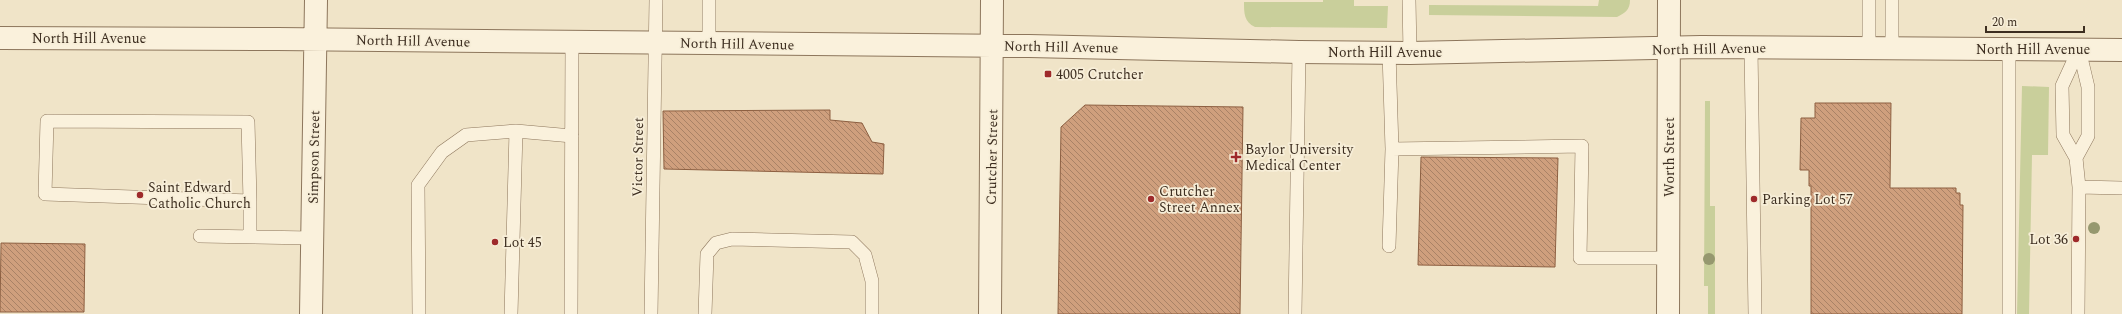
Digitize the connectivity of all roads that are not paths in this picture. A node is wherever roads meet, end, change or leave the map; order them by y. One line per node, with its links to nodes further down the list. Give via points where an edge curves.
1 (316, 0): 10 (street, Simpson Street)
2 (656, 0): 12 (lane, Victor Street)
3 (708, 0): 13 (lane)
4 (992, 0): 14 (street, Crutcher Street)
5 (1409, 0): 23 (lane)
6 (1668, 0): 17 (street, Worth Street)
7 (1869, 0): 18 (lane)
8 (1892, 0): 16 (lane)
9 (0, 38): 10 (street, North Hill Avenue)
10 (316, 40): 11 (street, North Hill Avenue); 33 (street, Simpson Street)
11 (572, 42): 12 (street, North Hill Avenue); 25 (lane)
12 (656, 43): 13 (street, North Hill Avenue); 40 (lane, Victor Street)
13 (709, 43): 14 (street, North Hill Avenue)
14 (992, 46): 22 (street, North Hill Avenue); 43 (street, Crutcher Street)
15 (1751, 48): 17 (street, North Hill Avenue); 18 (street, North Hill Avenue); 46 (lane)
16 (1892, 48): 18 (street, North Hill Avenue); 19 (street, North Hill Avenue)
17 (1669, 49): 23 (street, North Hill Avenue); 35 (street, Worth Street)
18 (1869, 49)
19 (2009, 49): 20 (street, North Hill Avenue); 47 (lane)
20 (2079, 49): 21 (street, North Hill Avenue); 27 (lane, via 2088,87 2088,136); 27 (lane, via 2062,86 2063,134)
21 (2122, 50)
22 (1299, 52): 23 (street, North Hill Avenue); 44 (lane)
23 (1399, 52): 26 (lane)
24 (516, 131): 25 (lane); 37 (lane, via 466,135 442,152 418,185); 38 (lane)
25 (572, 136): 39 (lane)
26 (1392, 149): 34 (lane); 35 (lane, via 1582,146 1580,258)
27 (2076, 158): 28 (lane)
28 (2079, 187): 29 (lane); 48 (lane)
29 (2122, 188)
30 (250, 201): 30 (lane, via 248,122 47,121 45,194); 32 (lane)
31 (200, 236): 32 (lane)
32 (250, 237): 33 (lane)
33 (312, 238): 36 (street, Simpson Street)
34 (1389, 246)
35 (1668, 258): 45 (street, Worth Street)
36 (311, 314)
37 (420, 314)
38 (511, 314)
39 (571, 314)
40 (651, 314)
41 (706, 314): 42 (lane, via 707,254 716,243 732,239 852,242 865,254 872,281)
42 (872, 314)
43 (990, 314)
44 (1295, 314)
45 (1668, 314)
46 (1755, 314)
47 (2009, 314)
48 (2078, 314)

